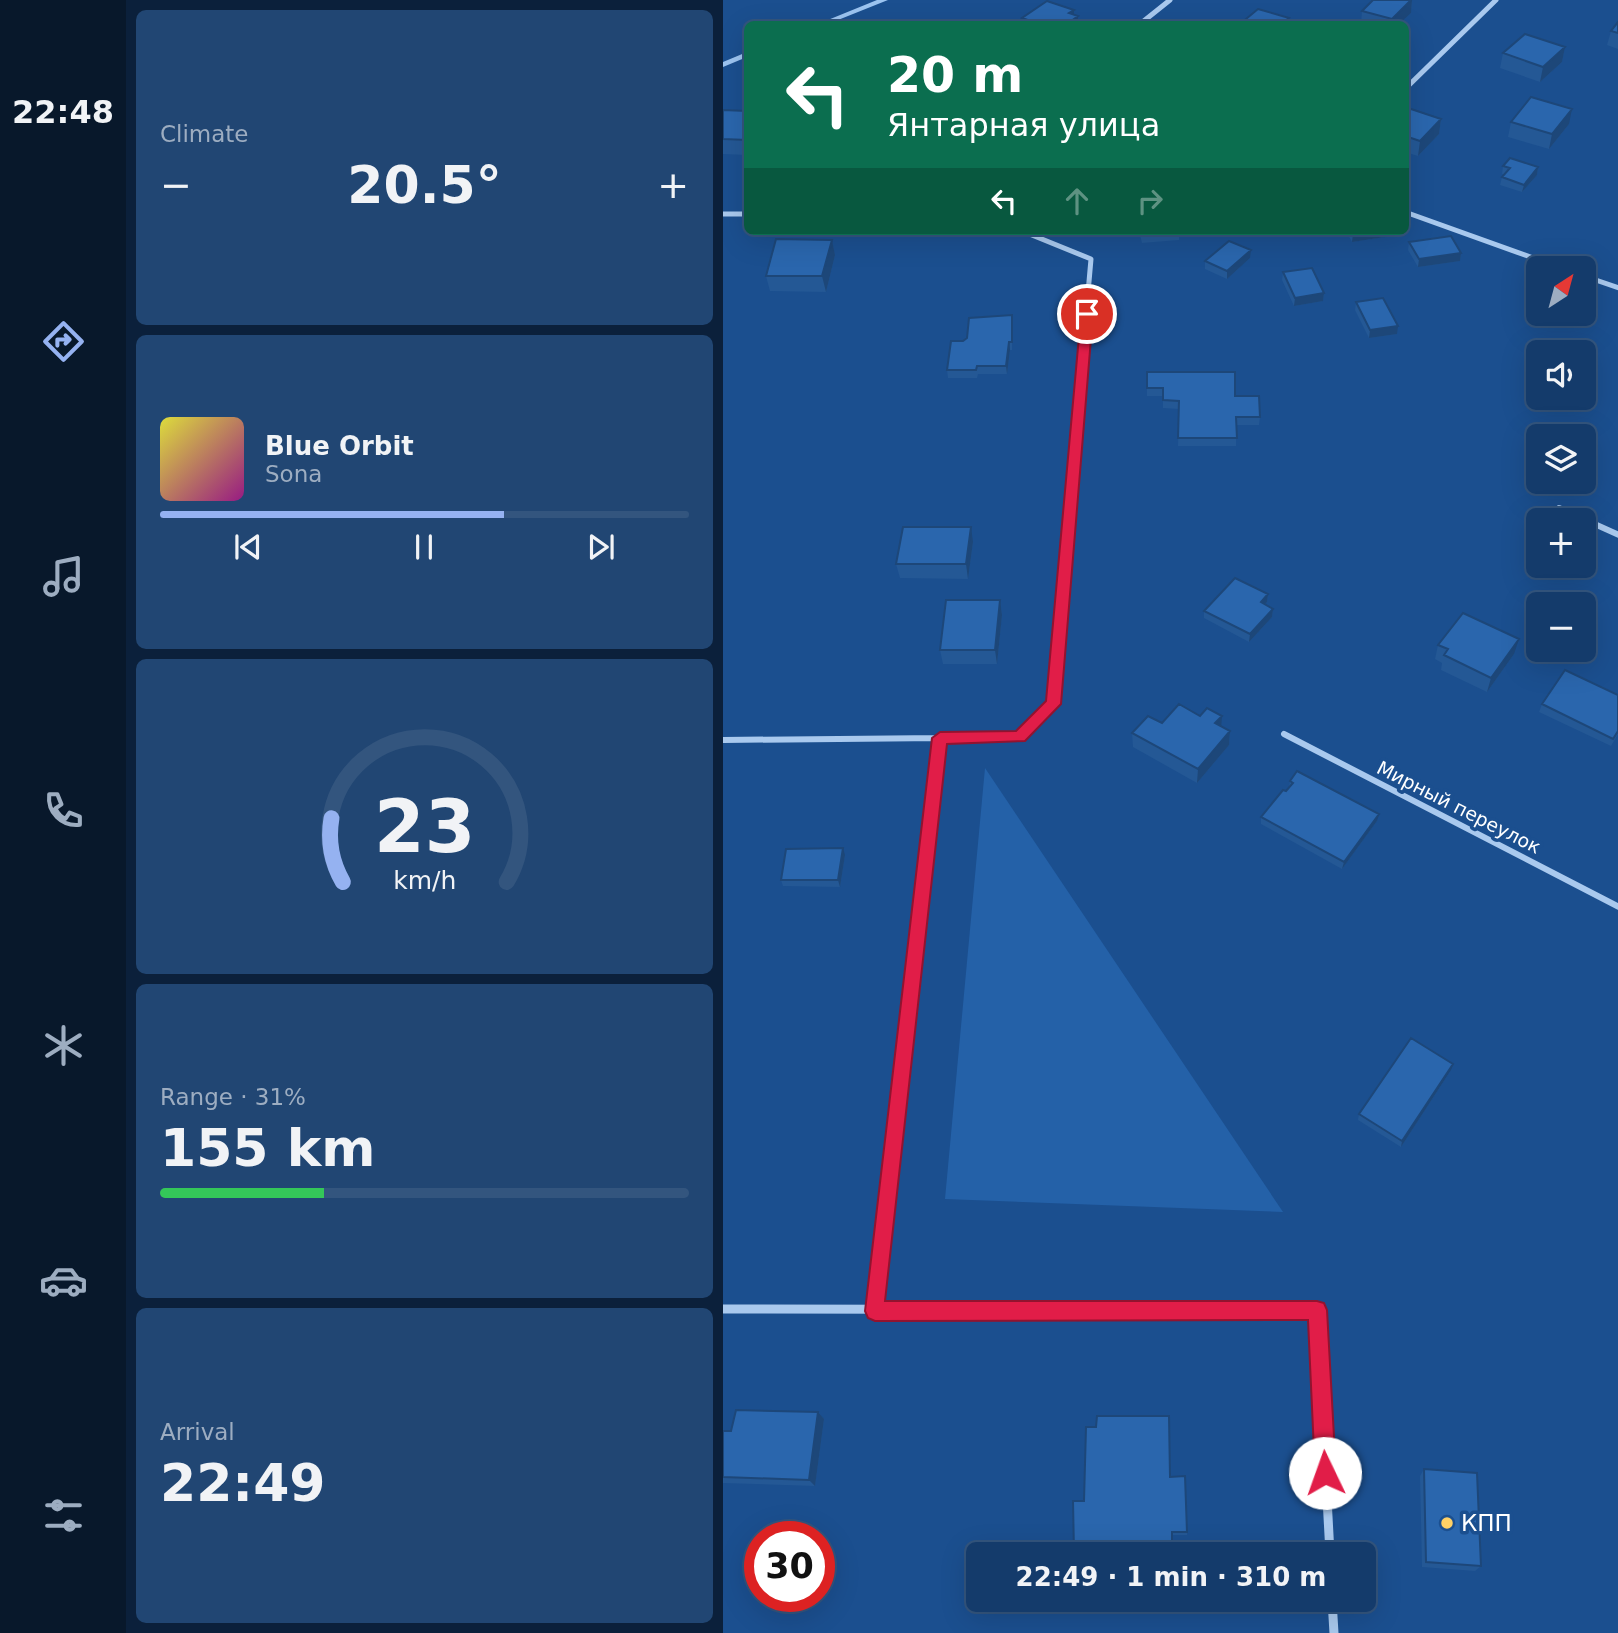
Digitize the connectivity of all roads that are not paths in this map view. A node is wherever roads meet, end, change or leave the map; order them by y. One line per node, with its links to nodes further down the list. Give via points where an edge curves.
1 (1170, 0): 3 (street)
2 (1496, 0): 4 (street)
3 (1144, 21)
4 (1409, 85)
5 (1409, 213): 9 (street)
6 (723, 214): 7 (street)
7 (744, 214)
8 (1032, 235): 15 (street, via 1091,259 1053,704 1020,737)
9 (1528, 256)
10 (1596, 280): 11 (street)
11 (1618, 288)
12 (1596, 524): 13 (street)
13 (1618, 534)
14 (1284, 734): 17 (street, Мирный переулок)
15 (940, 738): 16 (street); 19 (street)
16 (723, 740)
17 (1618, 907)
18 (723, 1309): 19 (street)
19 (875, 1311): 20 (street, via 1317,1310)
20 (1329, 1542)
21 (1333, 1612): 22 (street)
22 (1334, 1633)

